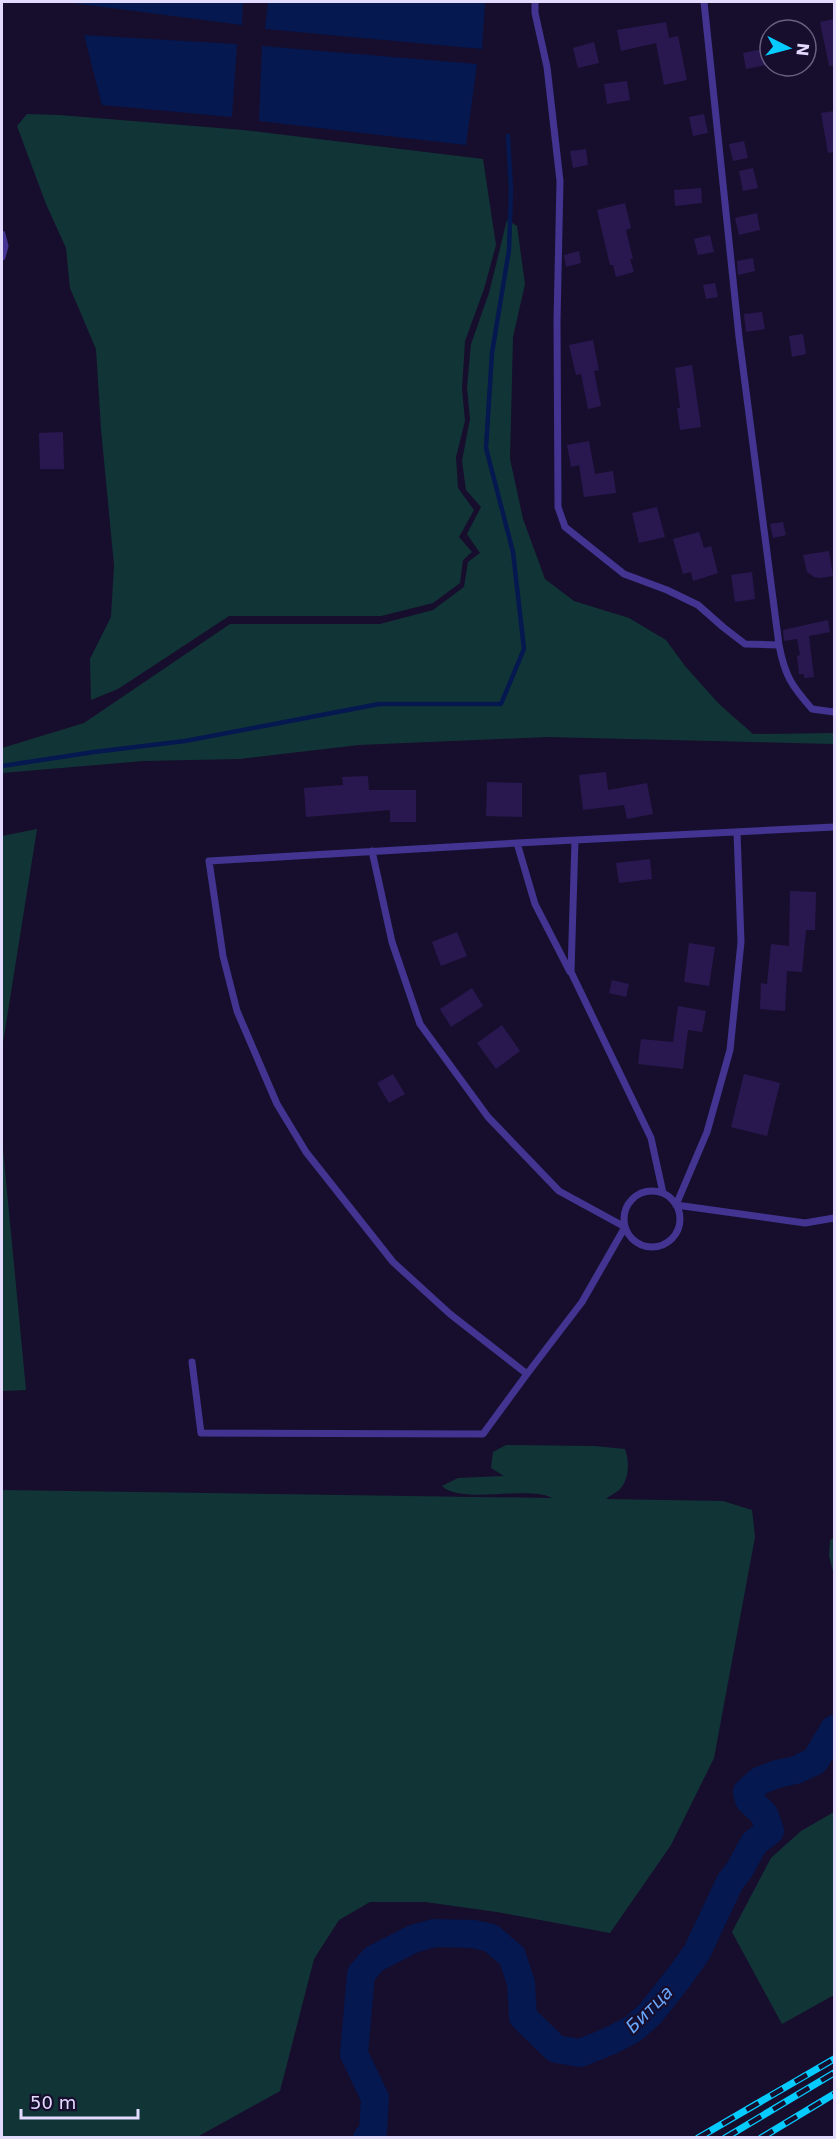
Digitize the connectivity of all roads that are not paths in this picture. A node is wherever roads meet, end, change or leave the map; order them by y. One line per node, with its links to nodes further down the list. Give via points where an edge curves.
1 (535, 2): 5 (lane, via 560,181 558,507 565,527 624,574 698,605 745,644)
2 (704, 2): 5 (lane, via 739,337)
3 (2, 234): 4 (lane)
4 (2, 257)
5 (779, 645): 6 (lane, via 792,686 812,709)
6 (834, 712)
7 (834, 827): 8 (lane)
8 (737, 832): 9 (lane); 14 (lane, via 741,942 730,1050 707,1132)
9 (575, 840): 10 (lane); 12 (lane)
10 (517, 843): 11 (lane); 12 (lane, via 535,904)
11 (372, 851): 16 (lane, via 392,942 420,1024 488,1117 559,1191); 18 (lane, via 209,861 223,957 237,1011 277,1104 306,1152 393,1262 450,1314)
12 (571, 972): 13 (lane, via 651,1138)
13 (663, 1193): 14 (lane); 16 (lane, via 645,1191 630,1201 625,1209)
14 (676, 1205): 15 (lane, via 805,1223); 16 (lane, via 680,1224 662,1245 644,1246)
15 (834, 1218)
16 (625, 1227): 18 (lane, via 582,1302)
17 (192, 1362): 18 (lane, via 201,1432 483,1434)
18 (527, 1374)

